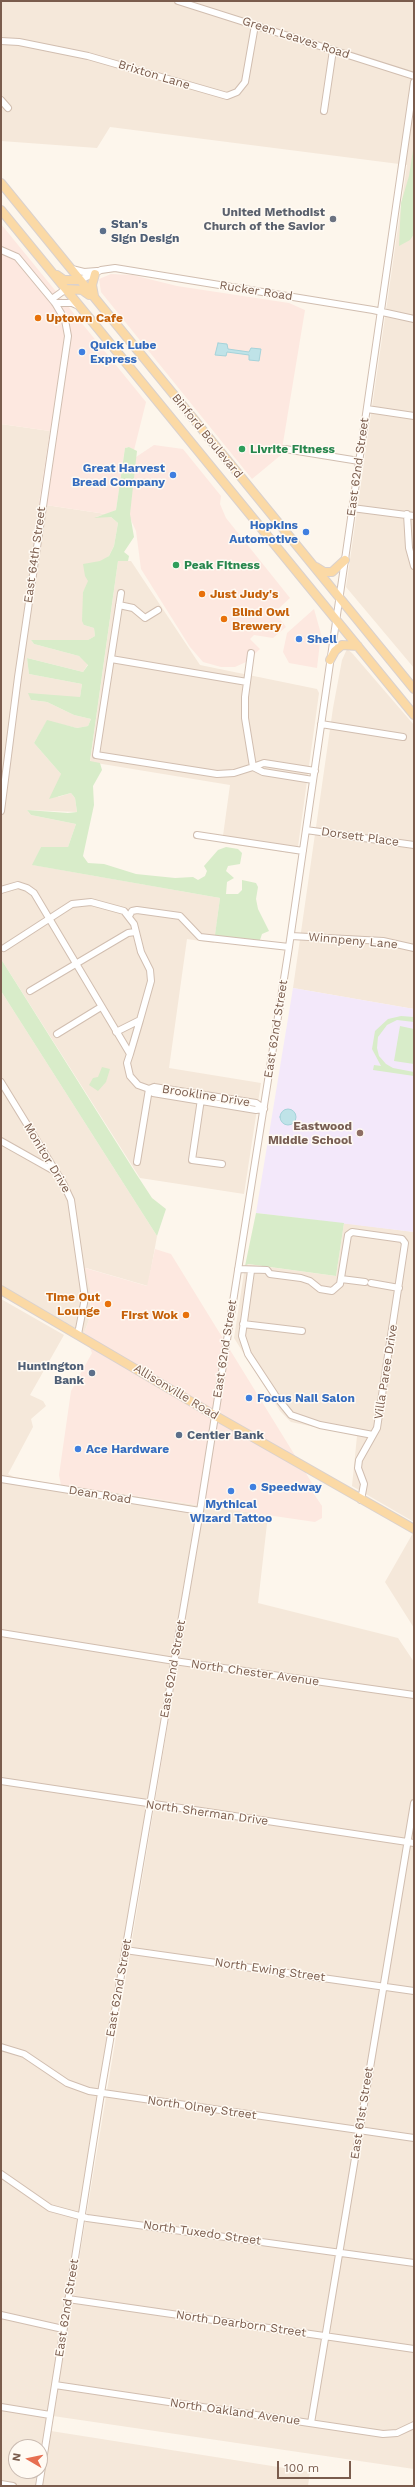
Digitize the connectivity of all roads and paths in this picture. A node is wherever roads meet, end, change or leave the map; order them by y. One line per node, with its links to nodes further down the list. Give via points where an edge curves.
1 (178, 1): 2 (street, Green Leaves Road)
2 (255, 25): 3 (street, Brixton Lane, via 245,82 237,92 227,96 88,56 19,42); 4 (street, Green Leaves Road)
3 (1, 41)
4 (333, 50): 5 (street, Green Leaves Road); 9 (street)
5 (414, 76)
6 (414, 82): 21 (street, East 62nd Street)
7 (1, 100): 8 (street)
8 (8, 108)
9 (324, 111)
10 (1, 183): 13 (main road, Binford Boulevard)
11 (1, 210): 14 (main road, Binford Boulevard)
12 (1, 250): 19 (street, via 17,257)
13 (71, 269): 15 (street, Rucker Road); 16 (main road, Binford Boulevard)
14 (53, 273): 16 (main road, via 64,280); 17 (main road, Binford Boulevard)
15 (96, 273): 16 (street, Rucker Road); 18 (main road, via 92,284); 21 (street, Rucker Road, via 108,268 126,270)
16 (80, 280): 18 (main road, Binford Boulevard)
17 (66, 290): 18 (main road, via 82,290); 19 (street); 20 (main road, Binford Boulevard)
18 (95, 298): 31 (main road, Binford Boulevard)
19 (53, 301): 20 (street, via 72,303); 50 (street, East 64th Street, via 65,320 68,338 38,531)
20 (80, 307): 37 (main road, Binford Boulevard)
21 (380, 312): 22 (street, Rucker Road); 23 (street, East 62nd Street)
22 (414, 319)
23 (367, 409): 24 (street); 26 (street, East 62nd Street)
24 (414, 416)
25 (285, 449): 26 (street)
26 (359, 461): 27 (street, East 62nd Street)
27 (355, 508): 28 (street); 30 (street, East 62nd Street)
28 (407, 514): 29 (street); 32 (street, via 409,548)
29 (414, 516)
30 (345, 560): 31 (main road, via 332,572 324,572); 34 (street, East 62nd Street)
31 (311, 563): 34 (main road, Binford Boulevard)
32 (414, 566)
33 (121, 593): 35 (street)
34 (339, 598): 37 (street, East 62nd Street); 43 (main road, Binford Boulevard)
35 (119, 605): 36 (street, via 132,608 145,618); 40 (street)
36 (158, 610)
37 (336, 620): 38 (main road, Binford Boulevard); 41 (street, East 62nd Street)
38 (358, 646): 41 (main road, via 342,645); 44 (main road, Binford Boulevard)
39 (251, 653): 42 (street)
40 (111, 659): 42 (street); 47 (street, via 96,755 220,774)
41 (330, 660): 45 (street, East 62nd Street)
42 (247, 682): 47 (street, via 246,725)
43 (414, 689)
44 (414, 715)
45 (322, 724): 46 (street); 48 (street, East 62nd Street)
46 (404, 737)
47 (253, 767): 48 (street, via 264,763); 49 (street, via 263,772)
48 (315, 771): 49 (street, East 62nd Street)
49 (313, 780): 51 (street, East 62nd Street)
50 (1, 811)
51 (306, 830): 53 (street, Dorsett Place); 54 (street, East 62nd Street)
52 (197, 835): 54 (street)
53 (414, 845)
54 (303, 851): 59 (street, East 62nd Street)
55 (1, 890): 57 (street, via 16,885 29,889)
56 (129, 916): 57 (street, via 117,908 86,902 68,906); 58 (street, Brookline Drive); 60 (street, via 132,911 137,910 180,916 200,937)
57 (50, 920): 61 (street); 63 (street)
58 (136, 932): 63 (street, via 128,933); 66 (street, Brookline Drive, via 151,976)
59 (291, 936): 60 (street, East 62nd Street); 62 (street, Winnpeny Lane, via 383,941)
60 (290, 947): 73 (street, East 62nd Street)
61 (4, 948)
62 (414, 948)
63 (75, 965): 64 (street); 65 (street)
64 (30, 991)
65 (101, 1007): 67 (street); 68 (street)
66 (140, 1020): 67 (street); 69 (street, Brookline Drive)
67 (116, 1032): 69 (street)
68 (57, 1034)
69 (130, 1054): 71 (street, Brookline Drive, via 127,1063 129,1074 136,1084)
70 (1, 1082): 77 (street, Monitor Drive)
71 (149, 1089): 72 (street, Brookline Drive, via 154,1087); 75 (street)
72 (201, 1098): 73 (street, Brookline Drive, via 256,1104); 76 (street, via 192,1160)
73 (264, 1109): 78 (street, East 62nd Street)
74 (1, 1141): 77 (street)
75 (137, 1162)
76 (222, 1164)
77 (57, 1173): 85 (street, Monitor Drive, via 68,1191 73,1207 84,1308)
78 (238, 1269): 79 (street); 86 (street, East 62nd Street)
79 (251, 1271): 80 (street, via 267,1270 270,1274 301,1278 320,1289 332,1292 340,1284); 83 (street)
80 (341, 1279): 81 (street); 81 (street, Villa Paree Drive, via 348,1235 352,1232 402,1239 406,1246)
81 (399, 1288): 87 (street, Villa Paree Drive, via 378,1428)
82 (1, 1290): 85 (main road, Allisonville Road)
83 (243, 1324): 84 (street); 87 (street, via 242,1336 253,1361 291,1415 320,1425)
84 (302, 1330)
85 (78, 1334): 86 (main road, Allisonville Road)
86 (214, 1415): 89 (main road, Allisonville Road); 90 (street, East 62nd Street)
87 (373, 1435): 89 (street, Villa Paree Drive, via 358,1460 364,1484)
88 (2, 1478): 90 (street, Dean Road)
89 (361, 1500): 91 (main road, Allisonville Road)
90 (200, 1511): 93 (street, East 62nd Street)
91 (414, 1527)
92 (1, 1633): 93 (street, North Chester Avenue)
93 (174, 1661): 94 (street, North Chester Avenue); 97 (street, East 62nd Street)
94 (414, 1695)
95 (1, 1781): 97 (street, North Sherman Drive)
96 (414, 1804): 98 (street, East 61st Street)
97 (150, 1805): 98 (street, North Sherman Drive); 100 (street, East 62nd Street)
98 (407, 1842): 99 (street, North Sherman Drive); 101 (street, East 61st Street)
99 (414, 1843)
100 (125, 1950): 101 (street, North Ewing Street); 104 (street, East 62nd Street)
101 (383, 1986): 102 (street, North Ewing Street); 105 (street, East 61st Street)
102 (414, 1991)
103 (1, 2046): 104 (street, North Olney Street, via 24,2054 72,2085)
104 (101, 2094): 105 (street, North Olney Street); 108 (street, East 62nd Street)
105 (359, 2130): 106 (street, North Olney Street); 109 (street, East 61st Street)
106 (414, 2138)
107 (1, 2174): 108 (street, North Tuxedo Street, via 50,2208)
108 (82, 2215): 109 (street, North Tuxedo Street); 111 (street, East 62nd Street)
109 (340, 2252): 110 (street, North Tuxedo Street); 114 (street, East 61st Street)
110 (414, 2263)
111 (68, 2299): 113 (street, East 62nd Street); 114 (street, North Dearborn Street)
112 (1, 2315): 113 (street)
113 (63, 2329): 116 (street, East 62nd Street)
114 (324, 2336): 115 (street, North Dearborn Street); 119 (street, East 61st Street)
115 (414, 2349)
116 (55, 2385): 118 (street, East 62nd Street); 119 (street, North Oakland Avenue)
117 (1, 2407): 118 (street)
118 (50, 2415): 123 (street, East 62nd Street)
119 (311, 2423): 120 (street, North Oakland Avenue, via 390,2434 404,2431)
120 (414, 2425)
121 (1, 2484): 122 (street)
122 (13, 2486)
123 (39, 2486)

